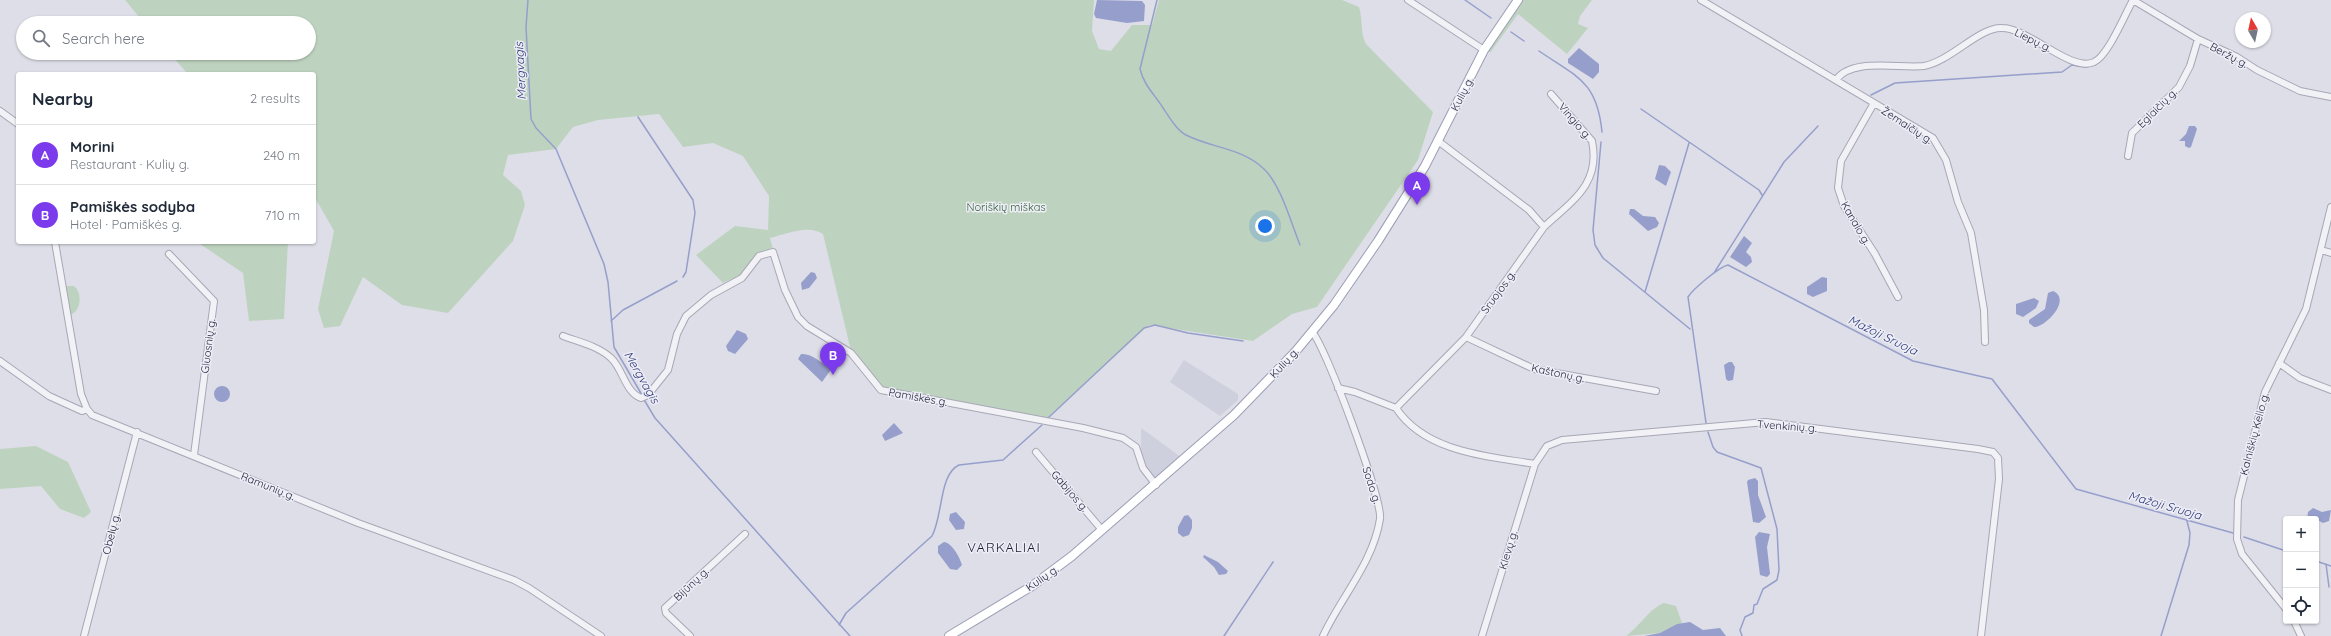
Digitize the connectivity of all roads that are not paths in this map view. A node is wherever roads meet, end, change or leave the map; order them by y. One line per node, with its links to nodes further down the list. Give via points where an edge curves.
1 (1408, 0): 6 (street)
2 (1518, 0): 6 (main road, Kulių g.)
3 (1700, 0): 7 (street, Žemaičių g.)
4 (2133, 0): 5 (street, Beržų g.); 7 (street, Liepų g., via 2102,56 2088,64 2076,62 2016,30 2002,28 1990,30 1942,60 1924,66 1858,67)
5 (2198, 39): 9 (street, Beržų g., via 2300,91); 14 (street, Eglaičių g., via 2190,66 2179,87 2132,133)
6 (1484, 50): 13 (main road, Kulių g.)
7 (1836, 80): 10 (street, Žemaičių g.)
8 (1551, 94): 16 (street, Vingio g., via 1592,141 1594,150 1591,178 1585,187)
9 (2331, 97)
10 (1874, 104): 21 (street, Kanalo g., via 1841,161 1838,188 1844,206 1875,254); 25 (street, Žemaičių g., via 1933,138 1942,152 1971,233 1984,310)
11 (0, 111): 12 (street)
12 (16, 123)
13 (1438, 141): 16 (street, via 1529,210); 22 (main road, Kulių g., via 1378,241)
14 (2128, 156)
15 (2331, 207): 18 (street, Kalniškių Kelio g.)
16 (1544, 226): 24 (street, Sruojos g.)
17 (55, 244): 32 (street, via 81,394)
18 (2321, 250): 19 (street); 27 (street, Kalniškių Kelio g., via 2306,309)
19 (2331, 252)
20 (169, 254): 35 (street, Gluosnių g., via 214,301)
21 (1898, 297)
22 (1312, 332): 28 (street, Sodo g., via 1318,339); 37 (main road, Kulių g., via 1234,415)
23 (563, 336): 37 (street, Pamiškės g., via 583,342 612,359 633,392 641,398 648,395 668,370 677,334 686,316 711,295 742,278 759,256 772,252 785,290 798,317 807,326 851,353 881,390 1083,428 1123,438 1136,447 1143,468)
24 (1466, 337): 30 (street, Kaštonų g., via 1534,369); 31 (street, Sruojos g.)
25 (1985, 342)
26 (0, 361): 32 (street, via 49,396 82,411)
27 (2279, 364): 29 (street, via 2300,378); 40 (street, Kalniškių Kelio g., via 2265,392 2253,445 2244,471 2238,500 2237,531 2242,554)
28 (1338, 388): 31 (street); 46 (street, Sodo g., via 1372,483 1380,518 1364,563)
29 (2331, 390)
30 (1656, 392)
31 (1396, 408): 36 (street, via 1408,424 1448,448)
32 (87, 409): 33 (street, Ramunių g., via 99,419)
33 (137, 432): 35 (street, Ramunių g.); 42 (street, Obelų g.)
34 (1036, 452): 38 (street, Gabijos g.)
35 (194, 455): 43 (street, Ramunių g., via 358,523 514,580)
36 (1535, 464): 47 (street, Klevų g.); 48 (street, Tvenkinių g., via 1547,446 1562,440 1766,422 1993,452 1998,458 1999,479)
37 (1156, 485): 38 (main road, Kulių g.)
38 (1102, 530): 45 (main road, Kulių g., via 1032,586)
39 (745, 534): 44 (street, Bijūnų g., via 665,608 666,613)
40 (2283, 605)
41 (2295, 624): 49 (street)
42 (84, 636)
43 (602, 636)
44 (690, 636)
45 (949, 636)
46 (1323, 636)
47 (1482, 636)
48 (1981, 636)
49 (2301, 636)

